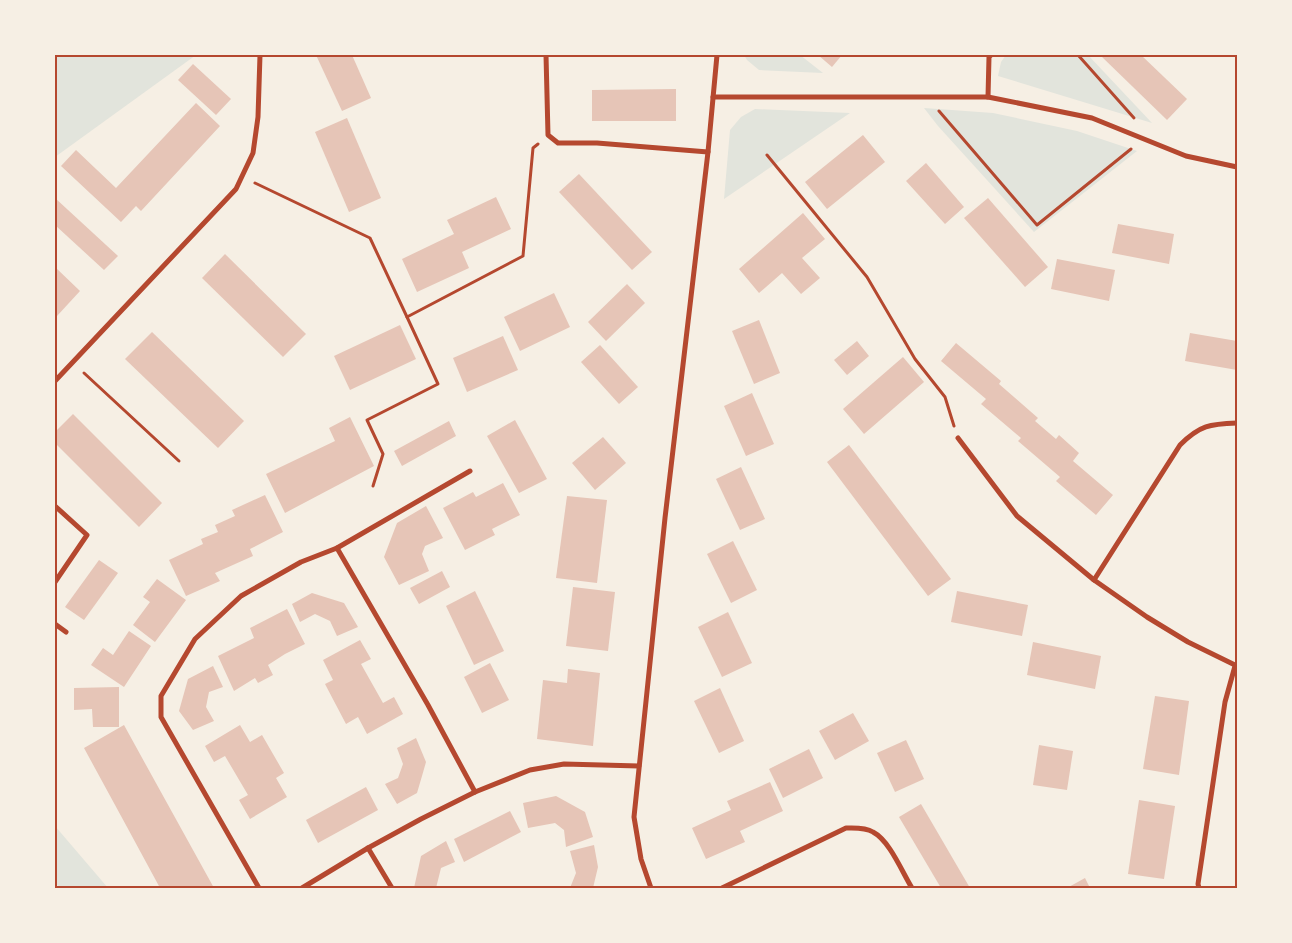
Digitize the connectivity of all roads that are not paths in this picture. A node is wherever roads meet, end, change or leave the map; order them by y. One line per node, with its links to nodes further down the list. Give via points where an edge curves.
1 (260, 55): 9 (street, via 253,153 236,189)
2 (546, 55): 7 (street, via 548,135 558,143)
3 (717, 55): 5 (street)
4 (991, 55): 6 (street)
5 (713, 97): 6 (street); 7 (street)
6 (988, 97): 8 (street, via 1092,118 1186,156)
7 (708, 152): 20 (street)
8 (1237, 168)
9 (55, 381)
10 (1237, 423): 15 (street, via 1211,424 1180,445)
11 (958, 438): 15 (street, via 1018,516)
12 (470, 471): 14 (street)
13 (55, 506): 16 (street, via 87,535)
14 (337, 548): 21 (street); 23 (street, via 301,562 241,596 195,640 161,696 161,717)
15 (1094, 580): 19 (street, via 1188,642)
16 (55, 582)
17 (55, 624): 18 (street)
18 (66, 632)
19 (1236, 666): 29 (street, via 1225,702)
20 (639, 766): 21 (street, via 564,764 530,770); 26 (street, via 634,817 641,858)
21 (475, 792): 22 (street)
22 (368, 848): 24 (street); 25 (street)
23 (259, 888)
24 (302, 888)
25 (392, 888)
26 (651, 888)
27 (722, 888): 28 (street, via 846,828 873,831 885,842)
28 (912, 888)
29 (1199, 888)

